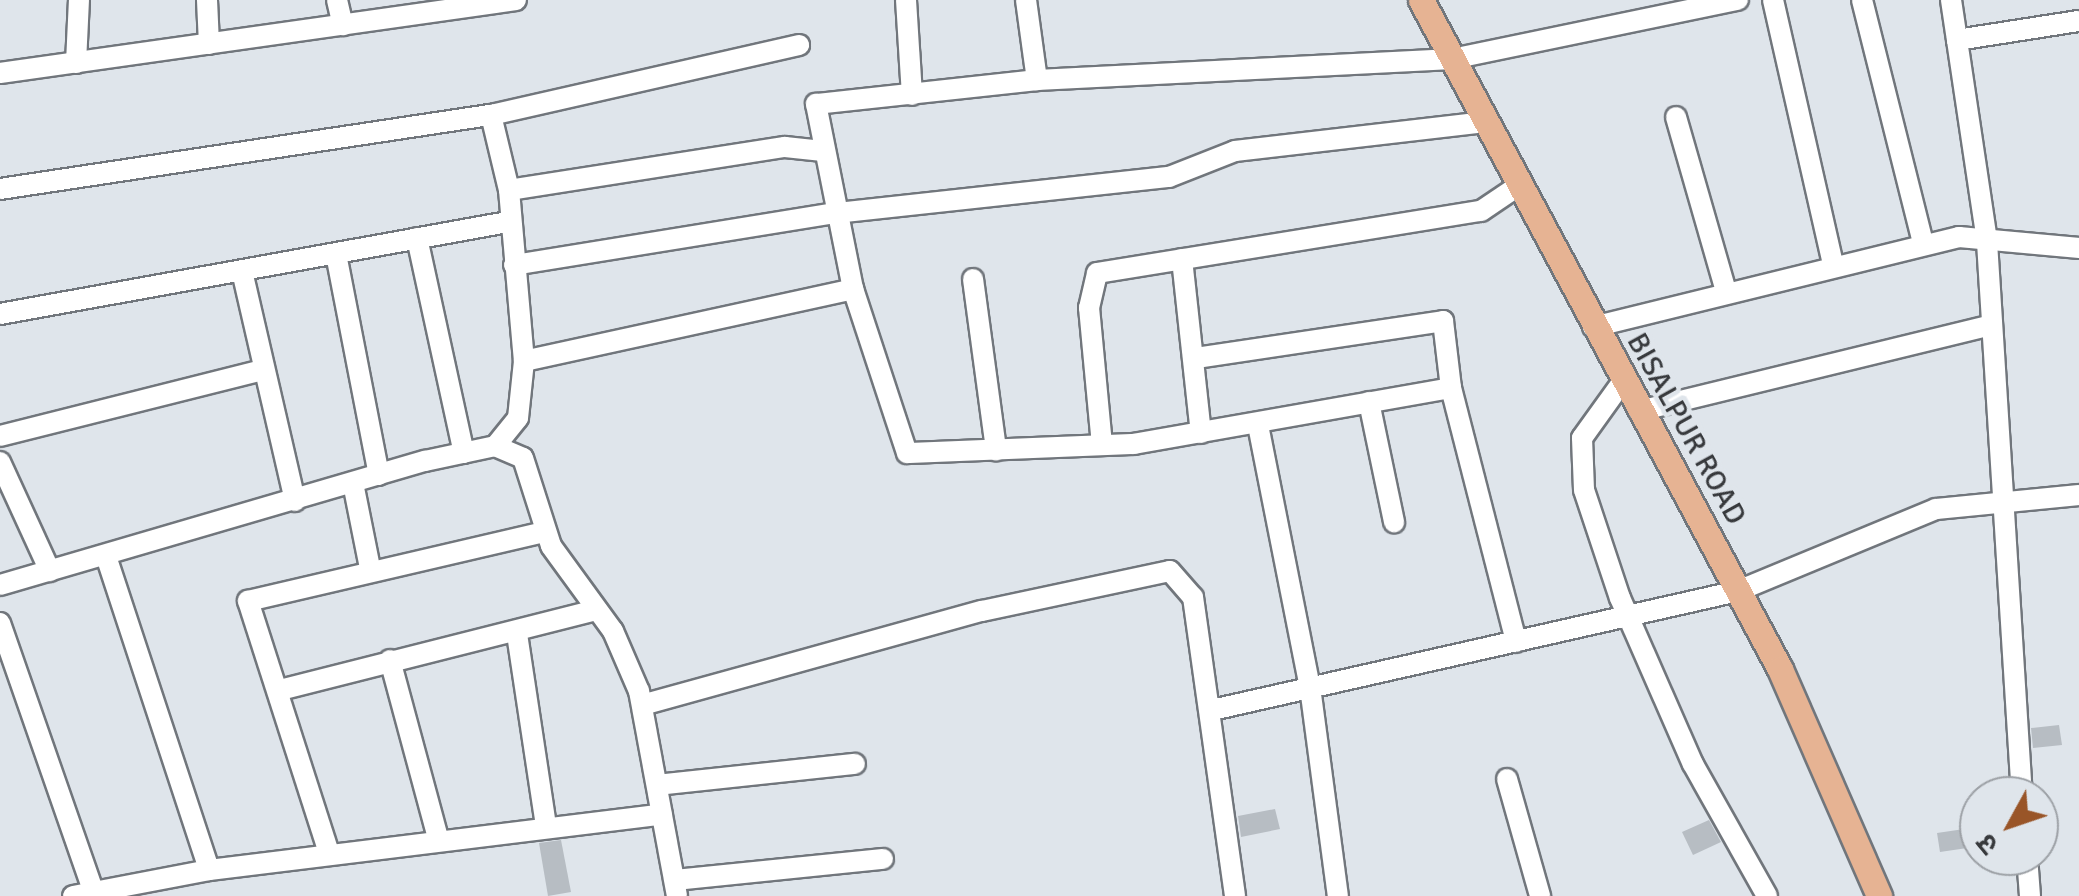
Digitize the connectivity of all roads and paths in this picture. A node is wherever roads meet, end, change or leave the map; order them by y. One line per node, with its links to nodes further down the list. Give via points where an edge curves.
1 (79, 0): 19 (street)
2 (208, 0): 16 (street)
3 (337, 0): 14 (street)
4 (516, 0): 14 (street)
5 (906, 0): 22 (street)
6 (1026, 0): 21 (street)
7 (1421, 0): 18 (main road, BISALPUR ROAD)
8 (1738, 0): 18 (street)
9 (1773, 0): 38 (street)
10 (1862, 0): 34 (street)
11 (1951, 0): 15 (street)
12 (2068, 0): 13 (street)
13 (2076, 22): 15 (street)
14 (343, 25): 16 (street)
15 (1957, 40): 33 (street)
16 (209, 44): 19 (street)
17 (800, 45): 23 (street)
18 (1452, 59): 21 (street); 25 (main road, BISALPUR ROAD)
19 (76, 63): 20 (street)
20 (0, 74)
21 (1037, 80): 22 (street)
22 (912, 95): 26 (street, via 816,104)
23 (491, 114): 28 (street); 29 (street)
24 (1676, 117): 43 (street)
25 (1485, 122): 27 (main road, BISALPUR ROAD); 30 (street, via 1235,151 1169,177)
26 (823, 151): 29 (street, via 785,147); 30 (street)
27 (1518, 186): 37 (street, via 1481,211); 46 (main road, BISALPUR ROAD)
28 (0, 189)
29 (509, 190): 31 (street)
30 (836, 213): 39 (street); 42 (street)
31 (508, 222): 32 (street); 39 (street)
32 (417, 238): 36 (street); 60 (street)
33 (1987, 242): 34 (street); 35 (street); 45 (street)
34 (1923, 243): 38 (street)
35 (2079, 248)
36 (336, 254): 40 (street); 62 (street)
37 (1182, 259): 47 (street); 57 (street, via 1089,279)
38 (1833, 264): 43 (street)
39 (514, 265): 48 (street)
40 (242, 271): 44 (street); 49 (street)
41 (974, 279): 59 (street)
42 (853, 288): 48 (street); 59 (street, via 907,453)
43 (1726, 291): 46 (street)
44 (0, 314)
45 (1991, 325): 53 (street); 65 (street)
46 (1593, 326): 50 (main road, BISALPUR ROAD)
47 (1196, 358): 51 (street, via 1443,322); 55 (street)
48 (524, 360): 58 (street, via 518,418)
49 (263, 370): 56 (street); 66 (street)
50 (1623, 381): 53 (main road, BISALPUR ROAD); 75 (street, via 1576,453)
51 (1451, 388): 52 (street); 78 (street)
52 (1369, 402): 54 (street); 67 (street)
53 (1640, 411): 73 (main road, BISALPUR ROAD)
54 (1258, 425): 55 (street); 80 (street)
55 (1201, 433): 57 (street)
56 (0, 436)
57 (1102, 445): 59 (street)
58 (495, 446): 60 (street); 68 (street, via 523,458)
59 (996, 450)
60 (464, 453): 62 (street)
61 (0, 462): 71 (street)
62 (380, 475): 63 (street)
63 (353, 483): 66 (street); 70 (street)
64 (2079, 495): 65 (street)
65 (1998, 496): 73 (street, via 1936,509); 85 (street)
66 (295, 501): 69 (street)
67 (1394, 522)
68 (544, 532): 70 (street); 74 (street)
69 (106, 556): 71 (street); 93 (street)
70 (370, 568): 81 (street, via 248,601)
71 (50, 571): 72 (street)
72 (0, 585)
73 (1738, 591): 75 (street); 100 (main road, BISALPUR ROAD)
74 (598, 610): 77 (street); 82 (street)
75 (1628, 618): 78 (street); 99 (street)
76 (0, 623): 95 (street)
77 (517, 634): 79 (street); 89 (street)
78 (1516, 642): 80 (street)
79 (390, 660): 81 (street); 90 (street)
80 (1310, 688): 83 (street); 97 (street)
81 (280, 690): 91 (street)
82 (642, 706): 83 (street, via 982,611 1170,571 1193,597); 87 (street)
83 (1212, 710): 96 (street)
84 (855, 764): 87 (street)
85 (2020, 776)
86 (1507, 779): 98 (street)
87 (657, 785): 88 (street)
88 (662, 814): 89 (street); 94 (street)
89 (546, 825): 90 (street)
90 (438, 838): 91 (street)
91 (330, 853): 93 (street)
92 (882, 859): 94 (street)
93 (209, 870): 95 (street)
94 (676, 888)
95 (87, 895)
96 (1235, 896)
97 (1338, 896)
98 (1540, 896)
99 (1766, 896)
100 (1879, 896)

